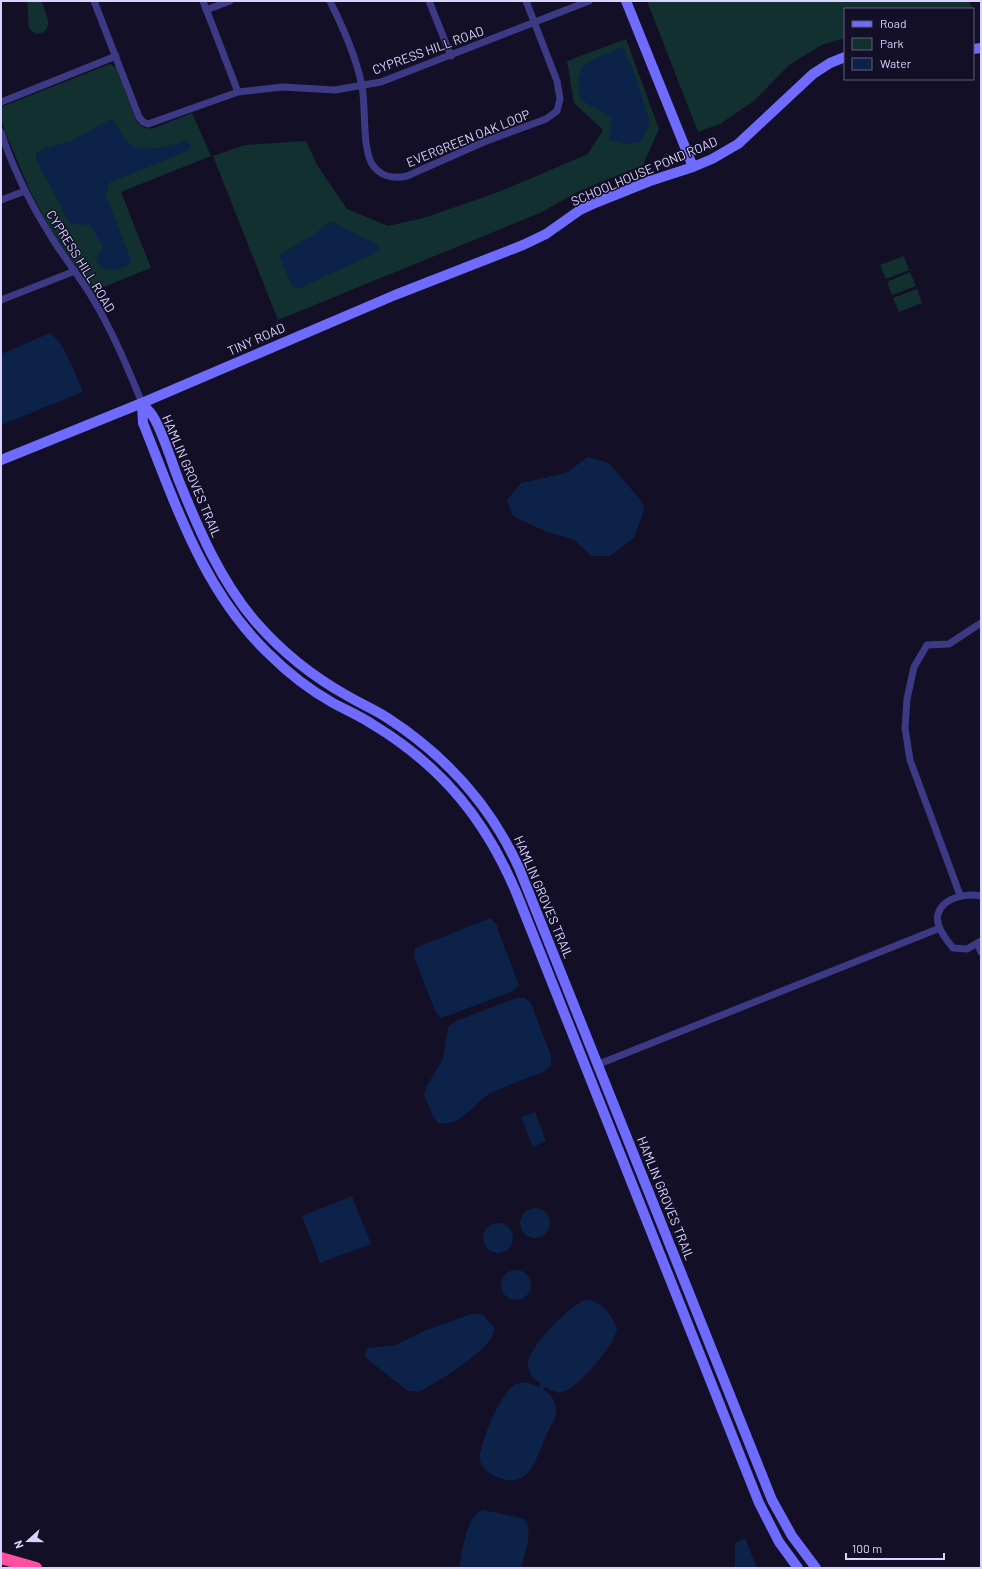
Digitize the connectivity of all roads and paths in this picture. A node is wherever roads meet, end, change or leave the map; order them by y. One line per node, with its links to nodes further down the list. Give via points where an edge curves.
1 (94, 1): 11 (street, CYPRESS HILL ROAD)
2 (202, 1): 9 (street)
3 (230, 1): 9 (street)
4 (330, 1): 14 (street, EVERGREEN OAK LOOP, via 357,64)
5 (429, 1): 12 (street)
6 (526, 1): 10 (street, EVERGREEN OAK LOOP)
7 (589, 1): 10 (street, CYPRESS HILL ROAD)
8 (626, 1): 18 (street)
9 (206, 10): 15 (street)
10 (535, 22): 12 (street, CYPRESS HILL ROAD); 14 (street, EVERGREEN OAK LOOP, via 557,81 560,99 557,111 546,119 484,142 407,176 392,177 378,171 373,165 368,151)
11 (116, 56): 15 (street, CYPRESS HILL ROAD, via 139,117 142,122 148,124); 16 (street)
12 (451, 56): 14 (street, CYPRESS HILL ROAD, via 395,78)
13 (844, 57): 18 (street, SCHOOLHOUSE POND ROAD, via 813,74 738,144)
14 (362, 86): 15 (street, CYPRESS HILL ROAD, via 335,90 282,87)
15 (238, 92)
16 (1, 102)
17 (1, 132): 19 (street, CYPRESS HILL ROAD)
18 (693, 167): 21 (street, SCHOOLHOUSE POND ROAD, via 595,203 580,210 546,234)
19 (25, 191): 20 (street); 22 (street, CYPRESS HILL ROAD)
20 (1, 200)
21 (523, 245): 24 (street, TINY ROAD, via 315,328)
22 (75, 271): 23 (street); 24 (street, CYPRESS HILL ROAD, via 107,324)
23 (1, 300)
24 (142, 403): 25 (street, TINY ROAD); 27 (street, HAMLIN GROVES TRAIL, via 154,418 214,561 255,621 306,669 385,716 443,760 485,808); 28 (street, HAMLIN GROVES TRAIL, via 143,423 192,545 213,585 242,626 269,655 311,689 386,732 433,768 474,814 498,851)
25 (1, 460)
26 (981, 623): 29 (street, via 949,644 928,646 914,667 907,699 905,728 910,760)
27 (519, 868): 28 (street); 34 (street, HAMLIN GROVES TRAIL)
28 (508, 873): 35 (street, HAMLIN GROVES TRAIL)
29 (960, 895): 30 (street); 31 (street, via 945,904 938,914)
30 (981, 896)
31 (940, 928): 32 (street, via 953,948 967,949); 34 (street)
32 (979, 942): 33 (street)
33 (981, 952)
34 (599, 1064): 35 (street); 36 (street, HAMLIN GROVES TRAIL)
35 (587, 1069): 37 (street, HAMLIN GROVES TRAIL)
36 (746, 1434): 37 (street); 41 (street, HAMLIN GROVES TRAIL, via 777,1511 801,1550)
37 (734, 1439): 40 (street, HAMLIN GROVES TRAIL, via 771,1528)
38 (1, 1558): 39 (highway)
39 (36, 1568)
40 (798, 1568)
41 (816, 1568)

